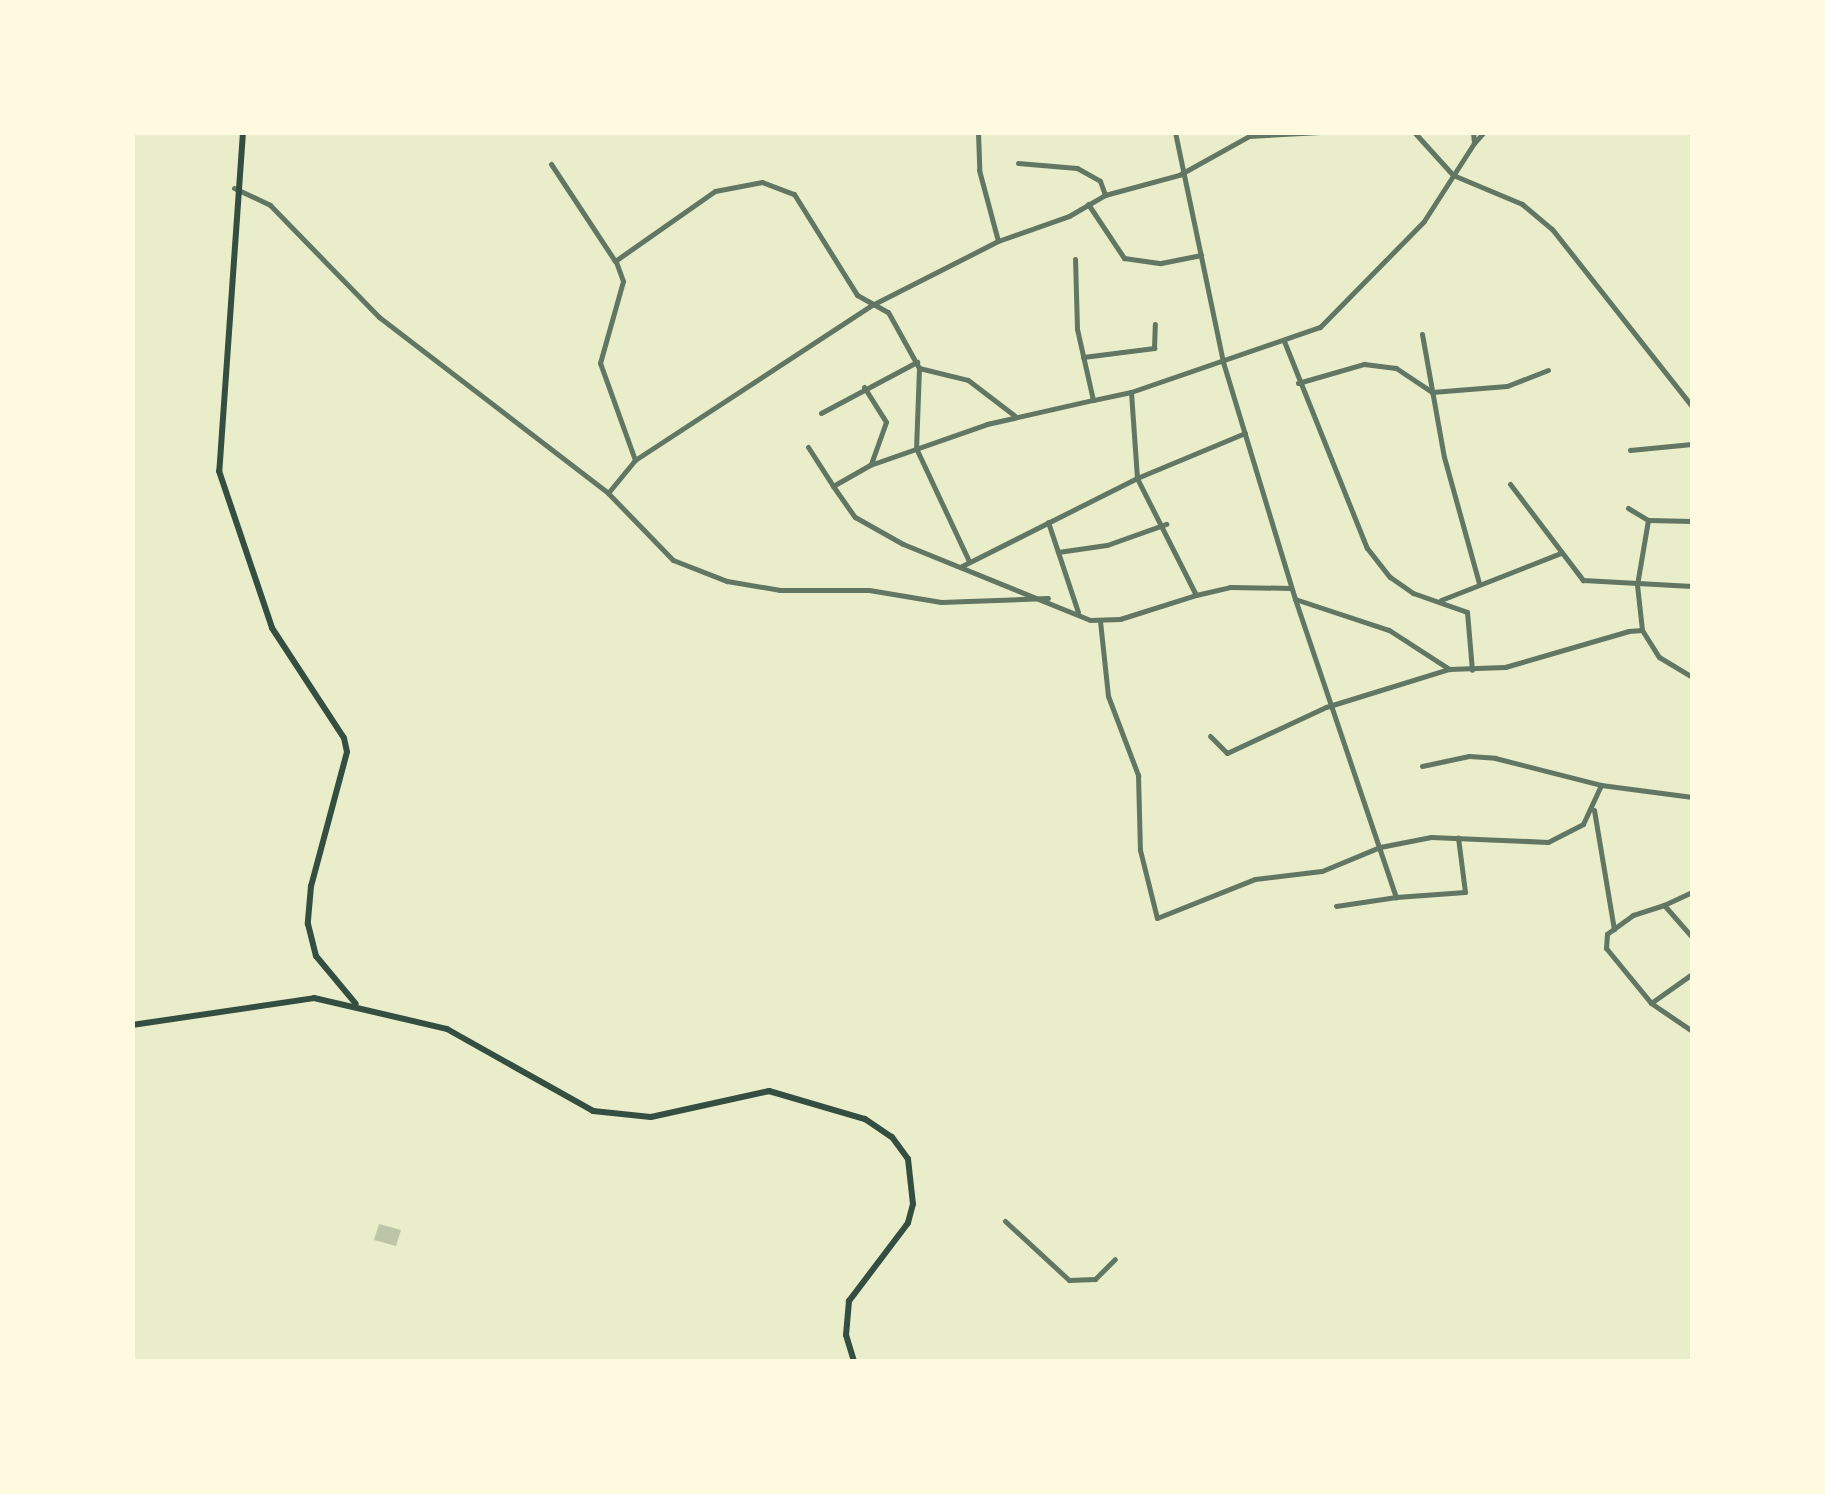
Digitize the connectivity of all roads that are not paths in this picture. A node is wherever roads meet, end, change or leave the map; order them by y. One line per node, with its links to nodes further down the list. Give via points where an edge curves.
1 (242, 132): 13 (main road)
2 (978, 132): 16 (street, via 979,170)
3 (1175, 132): 11 (street)
4 (1320, 132): 11 (street, via 1249,136)
5 (1414, 132): 12 (street)
6 (1473, 132): 8 (street)
7 (1484, 132): 8 (street)
8 (1474, 144): 12 (street)
9 (1018, 163): 14 (street, via 1077,168 1100,181)
10 (551, 164): 19 (street)
11 (1179, 175): 14 (street); 17 (street)
12 (1454, 175): 23 (street, via 1424,221 1370,278 1320,326); 33 (street, via 1540,217)
13 (234, 188): 46 (street, via 270,205 378,317); 86 (main road, via 219,471 272,628 344,738 308,924 316,956)
14 (1105, 196): 15 (street)
15 (1088, 204): 16 (street); 17 (street, via 1124,258 1162,263)
16 (998, 240): 20 (street)
17 (1201, 256): 25 (street)
18 (1074, 259): 24 (street)
19 (616, 261): 20 (street, via 693,202 741,182 762,182 804,206 840,271); 41 (street, via 622,281 600,363)
20 (870, 306): 26 (street, via 888,312); 41 (street)
21 (1154, 324): 24 (street, via 1154,348)
22 (1422, 334): 31 (street)
23 (1284, 341): 25 (street); 28 (street)
24 (1083, 357): 32 (street)
25 (1223, 362): 30 (street); 36 (street)
26 (918, 365): 29 (street); 35 (street, via 968,380); 39 (street)
27 (1548, 370): 31 (street, via 1508,386)
28 (1298, 383): 31 (street, via 1364,364 1396,368); 63 (street, via 1373,558 1401,585)
29 (864, 387): 34 (street); 42 (street, via 886,422)
30 (1131, 392): 32 (street); 43 (street)
31 (1432, 392): 56 (street)
32 (1093, 400): 35 (street)
33 (1692, 405)
34 (821, 413)
35 (1014, 416): 39 (street)
36 (1245, 432): 43 (street); 59 (street)
37 (1692, 444): 40 (street)
38 (808, 447): 45 (street)
39 (916, 448): 42 (street); 54 (street)
40 (1630, 450)
41 (635, 460): 46 (street)
42 (870, 465): 45 (street)
43 (1137, 478): 50 (street); 51 (street)
44 (1510, 484): 53 (street)
45 (834, 486): 55 (street, via 866,526)
46 (608, 493): 61 (street, via 673,560 752,587 869,590 941,602)
47 (1628, 508): 48 (street)
48 (1648, 520): 49 (street); 57 (street)
49 (1692, 521)
50 (1048, 522): 52 (street); 54 (street)
51 (1166, 524): 52 (street, via 1106,545); 60 (street)
52 (1058, 552): 64 (street)
53 (1561, 552): 56 (street); 57 (street, via 1583,580)
54 (969, 561): 55 (street)
55 (962, 566): 61 (street)
56 (1479, 583): 63 (street)
57 (1638, 585): 58 (street); 66 (street)
58 (1692, 586)
59 (1291, 588): 60 (street, via 1230,587); 62 (street)
60 (1196, 596): 65 (street)
61 (1048, 598): 64 (street)
62 (1295, 599): 67 (street, via 1389,630); 70 (street)
63 (1438, 601): 68 (street, via 1467,612)
64 (1078, 612): 65 (street)
65 (1100, 622): 77 (street, via 1108,696 1138,775 1140,850 1156,918 1255,878 1322,871)
66 (1642, 630): 68 (street); 69 (street, via 1659,657)
67 (1449, 669): 68 (street); 70 (street)
68 (1472, 670)
69 (1692, 677)
70 (1326, 707): 71 (street, via 1227,753); 77 (street)
71 (1210, 736)
72 (1422, 766): 73 (street, via 1452,757 1495,758)
73 (1601, 786): 74 (street); 75 (street)
74 (1692, 797)
75 (1594, 810): 76 (street, via 1548,842); 82 (street)
76 (1458, 838): 77 (street); 79 (street, via 1465,892)
77 (1380, 847): 79 (street)
78 (1692, 892): 80 (street)
79 (1396, 897): 81 (street)
80 (1664, 905): 82 (street); 83 (street)
81 (1336, 906)
82 (1614, 928): 85 (street, via 1606,948)
83 (1692, 937)
84 (1692, 974): 85 (street)
85 (1651, 1003): 88 (street)
86 (357, 1005): 87 (main road, via 286,1000); 91 (main road, via 446,1029 593,1111 651,1117 769,1090 880,1126 908,1159 913,1204 908,1223 848,1301 846,1334)
87 (132, 1025)
88 (1692, 1030)
89 (1005, 1221): 90 (street, via 1069,1280 1095,1279)
90 (1115, 1260)
91 (854, 1362)

